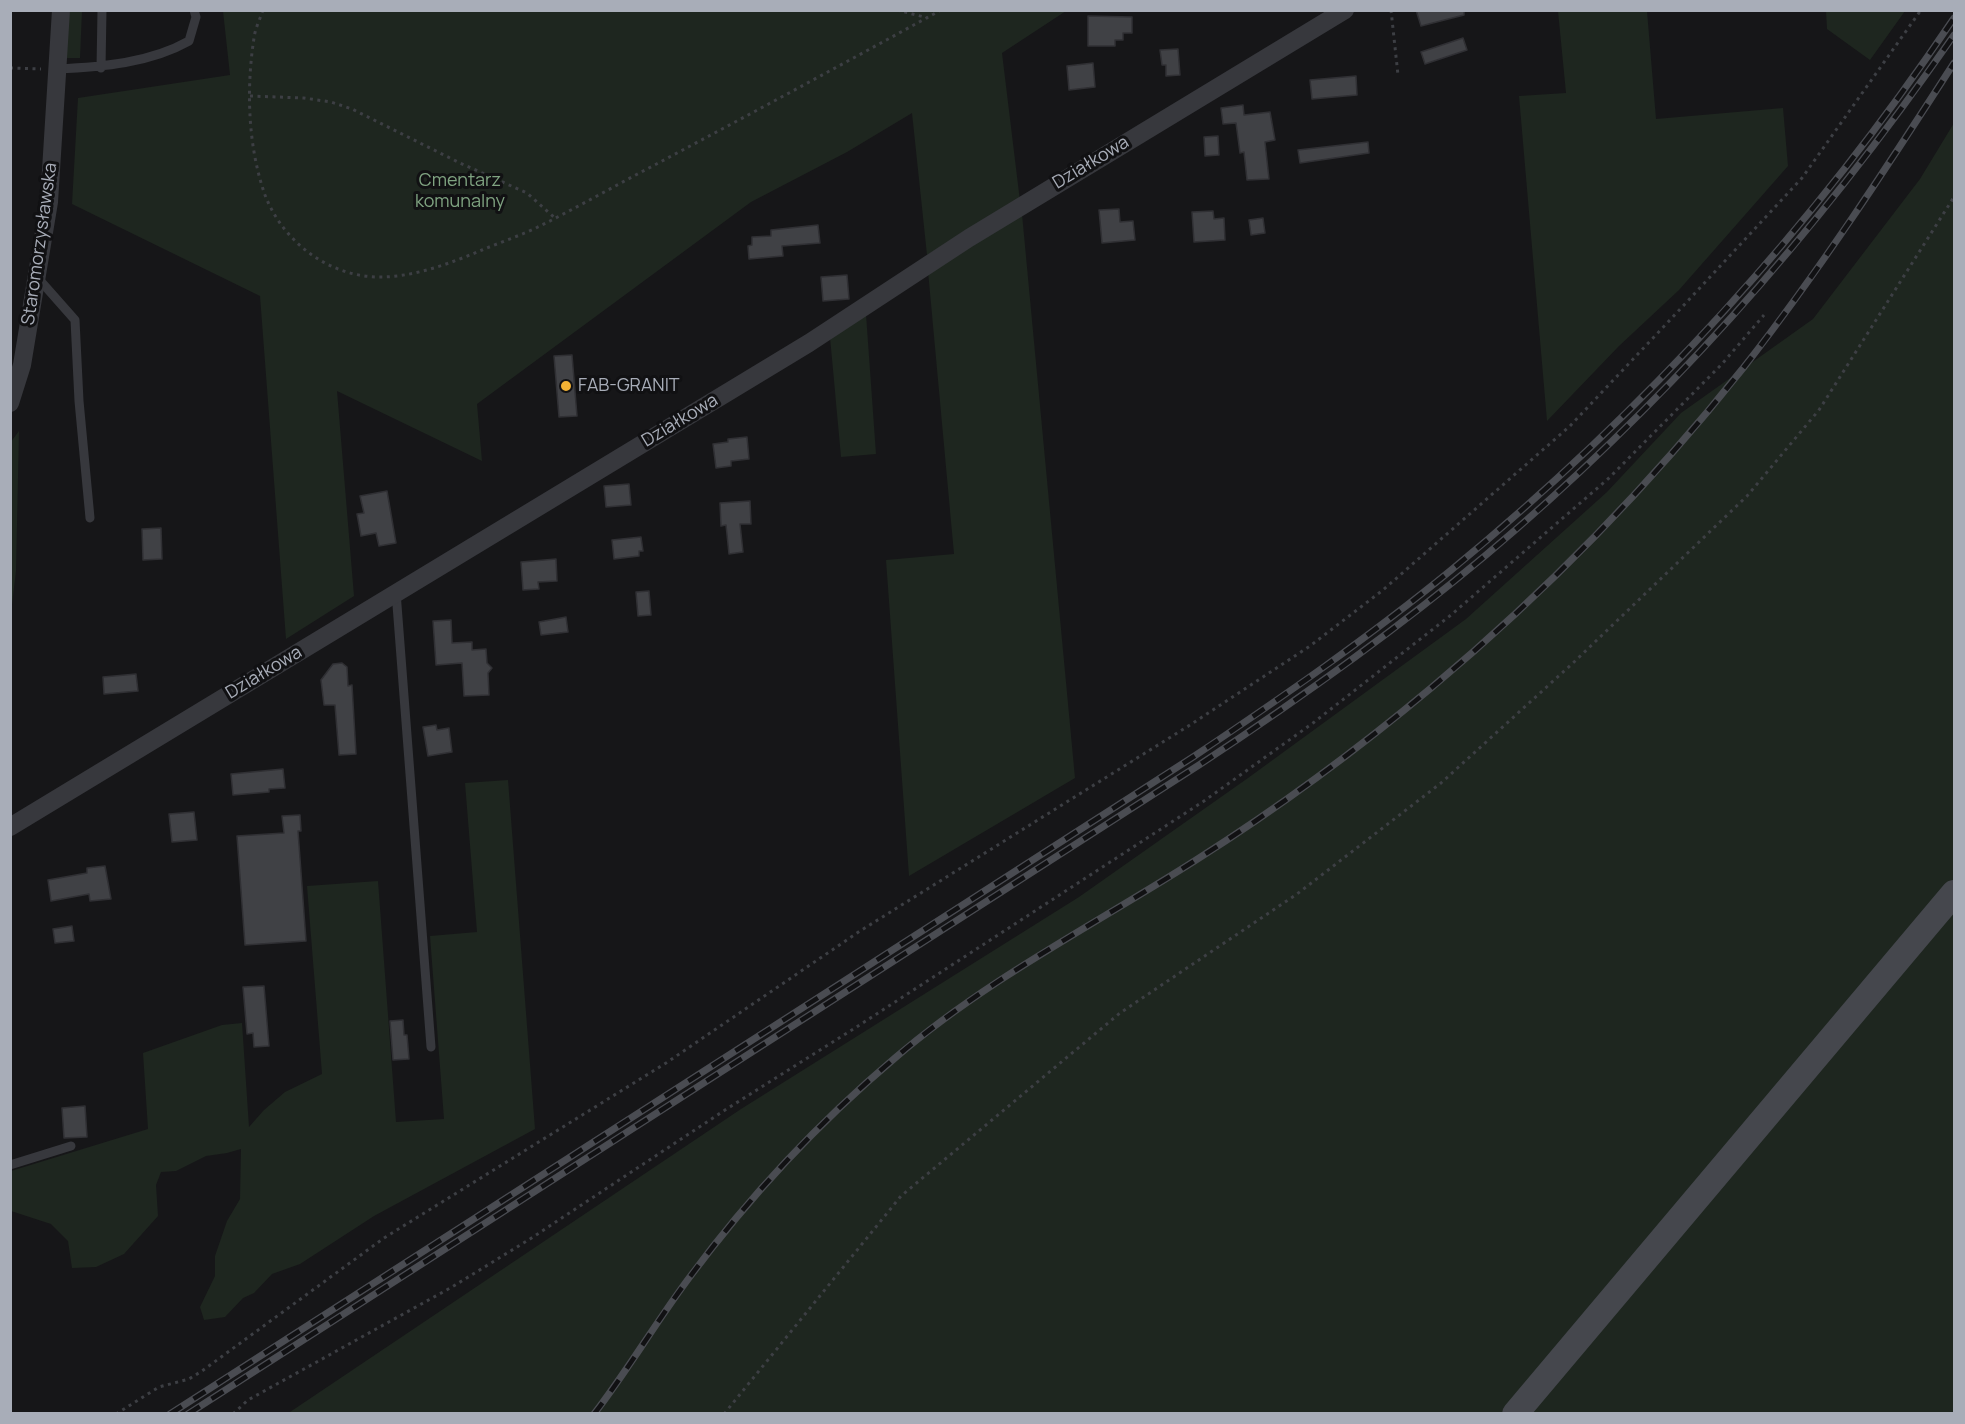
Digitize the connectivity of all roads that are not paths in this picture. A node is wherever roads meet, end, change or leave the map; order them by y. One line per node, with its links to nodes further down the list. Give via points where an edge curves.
1 (61, 10): 6 (street, Staromorzysławska)
2 (102, 10): 5 (lane)
3 (194, 10): 5 (lane, via 196,17 189,41 170,52)
4 (1345, 10): 10 (street, Działkowa, via 969,238 809,344)
5 (100, 68): 6 (lane)
6 (57, 69): 7 (street, Staromorzysławska, via 50,202)
7 (37, 276): 8 (street, Staromorzysławska, via 22,365); 9 (lane, via 75,320)
8 (10, 404)
9 (90, 518)
10 (396, 592): 11 (street, Działkowa); 13 (lane)
11 (10, 827)
12 (1954, 893): 16 (street)
13 (431, 1047)
14 (71, 1146): 15 (lane)
15 (10, 1165)
16 (1515, 1413)

